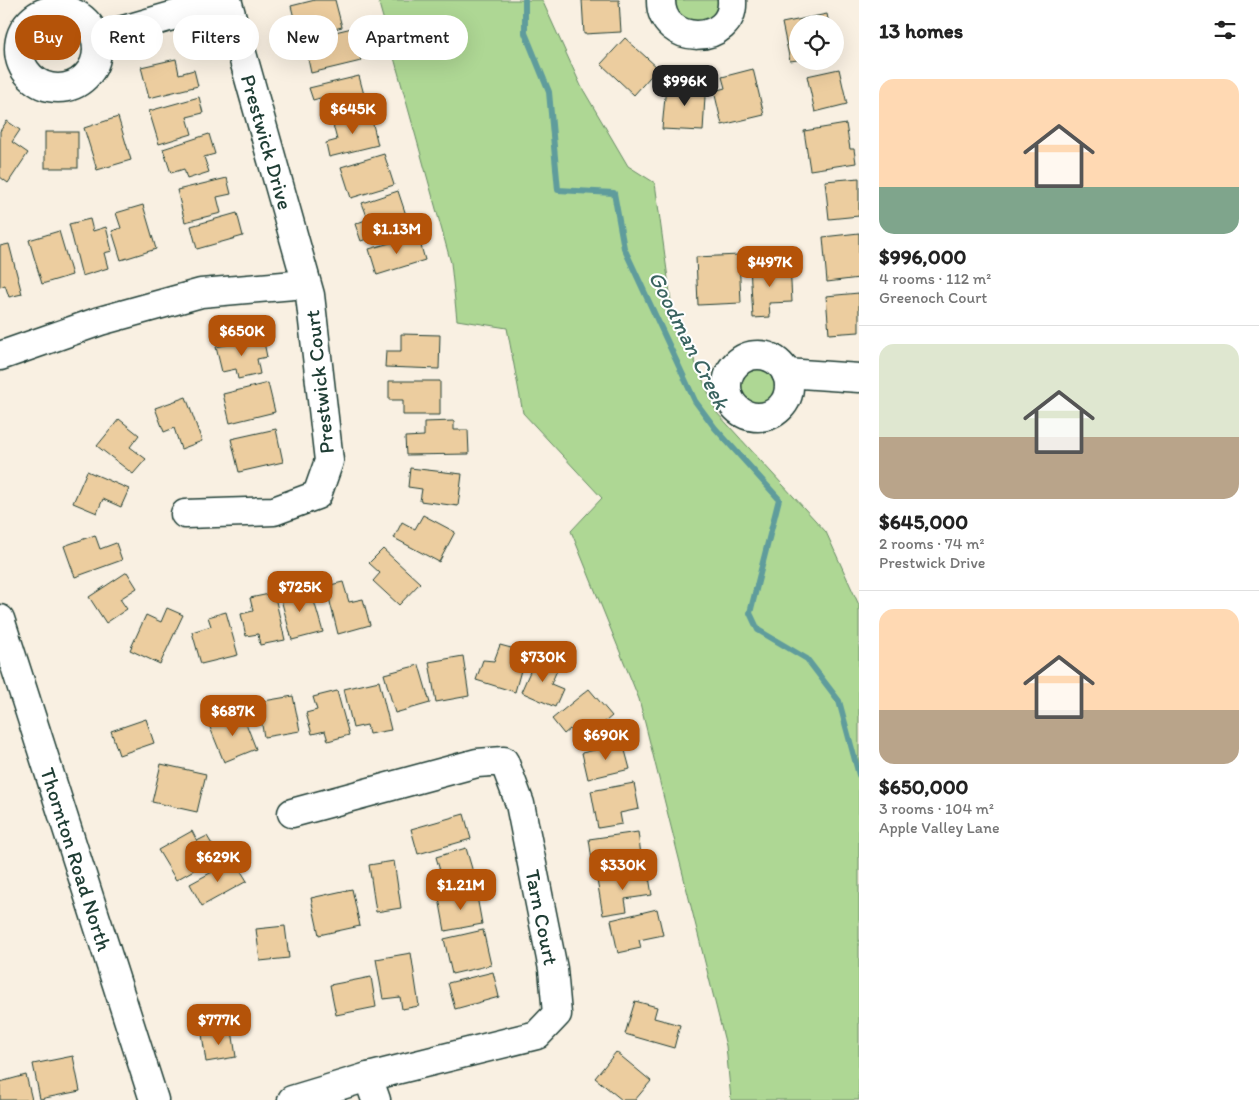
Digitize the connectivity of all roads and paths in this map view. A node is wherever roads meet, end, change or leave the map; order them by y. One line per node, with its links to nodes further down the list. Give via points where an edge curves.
1 (227, 0): 4 (street); 5 (street, Prestwick Drive)
2 (661, 0): 3 (street, via 663,14 679,32 702,36 723,25 729,16)
3 (732, 0)
4 (163, 19)
5 (306, 284): 6 (street, via 201,293 100,321); 9 (street, Prestwick Court, via 310,295 329,461 316,495 274,511)
6 (0, 356)
7 (786, 373): 8 (street)
8 (859, 378)
9 (185, 514)
10 (0, 619): 13 (street, Thornton Road North)
11 (292, 813): 12 (street, Tarn Court, via 477,763 504,761 520,804 553,969 557,1014 537,1035)
12 (372, 1089): 14 (street, Tarn Court)
13 (154, 1100)
14 (292, 1100)

